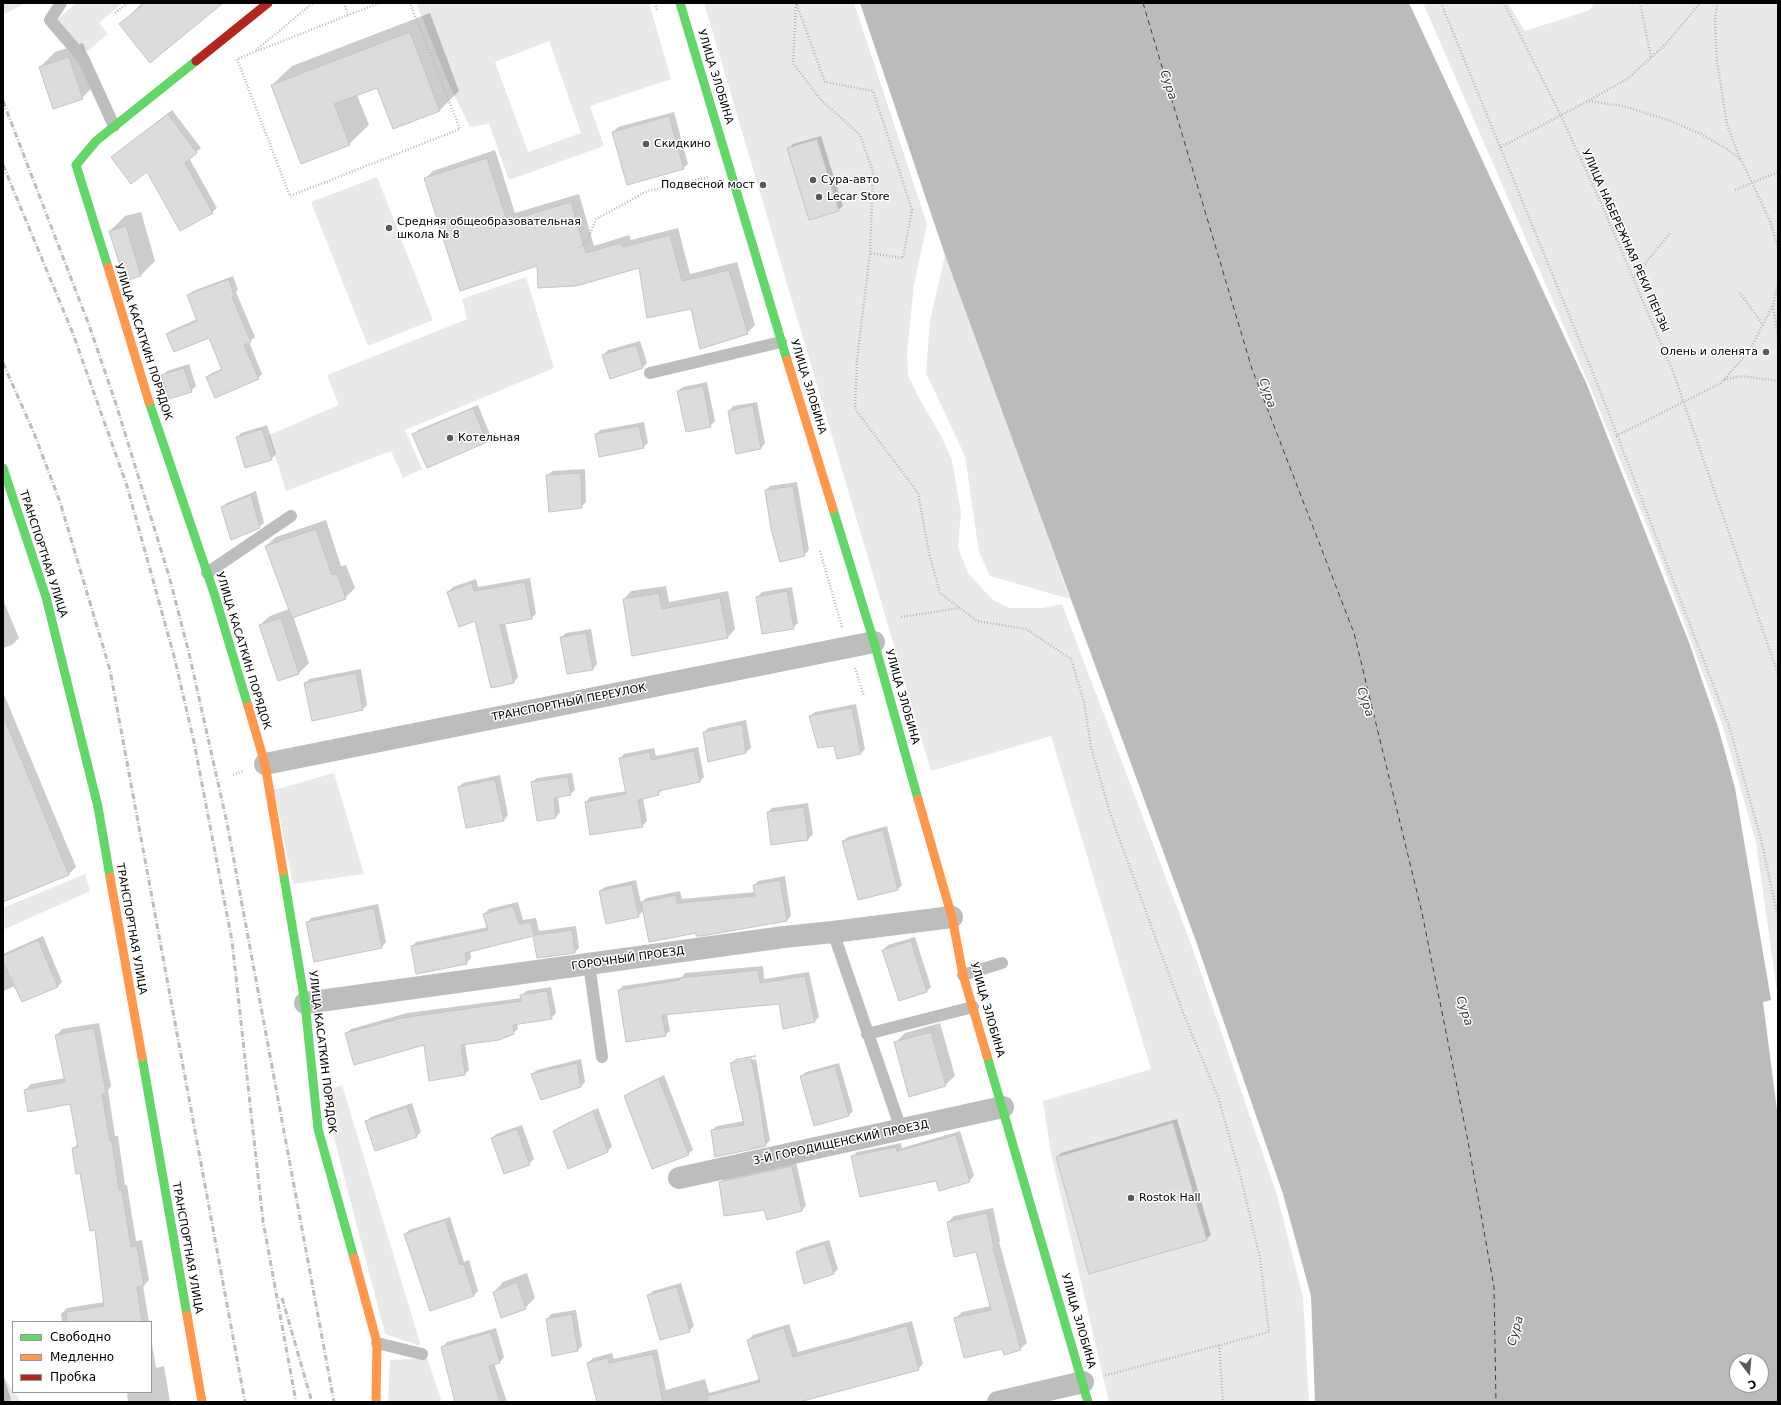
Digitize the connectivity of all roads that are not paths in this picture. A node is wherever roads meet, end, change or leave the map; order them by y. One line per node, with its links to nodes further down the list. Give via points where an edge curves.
1 (61, 3): 4 (lane, via 50,20 83,58)
2 (268, 3): 4 (main road, УЛИЦА КАСАТКИН ПОРЯДОК)
3 (680, 3): 5 (main road, УЛИЦА ЗЛОБИНА)
4 (114, 126): 9 (main road, УЛИЦА КАСАТКИН ПОРЯДОК, via 96,141 76,165 156,424)
5 (781, 342): 6 (lane); 10 (main road, УЛИЦА ЗЛОБИНА)
6 (650, 373)
7 (3, 468): 27 (main road, ТРАНСПОРТНАЯ УЛИЦА, via 46,597 98,807)
8 (292, 516): 9 (lane)
9 (207, 573): 11 (main road, УЛИЦА КАСАТКИН ПОРЯДОК)
10 (874, 642): 11 (street, ТРАНСПОРТНЫЙ ПЕРЕУЛОК); 12 (main road, УЛИЦА ЗЛОБИНА)
11 (265, 764): 17 (main road, УЛИЦА КАСАТКИН ПОРЯДОК)
12 (952, 916): 13 (street, ГОРОЧНЫЙ ПРОЕЗД); 16 (main road, УЛИЦА ЗЛОБИНА)
13 (833, 932): 15 (street, ГОРОЧНЫЙ ПРОЕЗД); 19 (lane)
14 (1002, 963): 16 (lane)
15 (589, 964): 17 (street, ГОРОЧНЫЙ ПРОЕЗД); 20 (lane)
16 (963, 975): 18 (main road, УЛИЦА ЗЛОБИНА)
17 (305, 1003): 24 (main road, УЛИЦА КАСАТКИН ПОРЯДОК, via 318,1129)
18 (973, 1007): 19 (lane); 21 (main road, УЛИЦА ЗЛОБИНА)
19 (867, 1034): 22 (lane)
20 (602, 1057)
21 (1003, 1107): 22 (street, 3-Й ГОРОДИЩЕНСКИЙ ПРОЕЗД); 26 (main road, УЛИЦА ЗЛОБИНА)
22 (901, 1130): 23 (street, 3-Й ГОРОДИЩЕНСКИЙ ПРОЕЗД)
23 (678, 1178)
24 (377, 1343): 25 (lane); 28 (main road, УЛИЦА КАСАТКИН ПОРЯДОК)
25 (422, 1354)
26 (1090, 1387): 29 (street)
27 (202, 1402)
28 (376, 1402)
29 (998, 1402)

